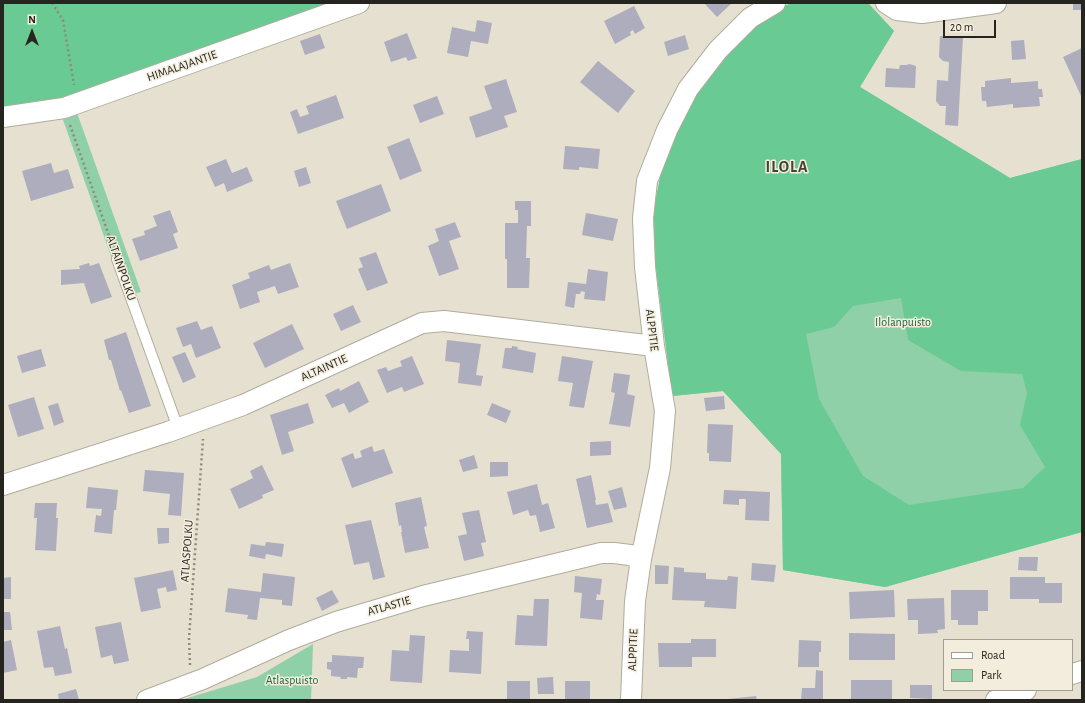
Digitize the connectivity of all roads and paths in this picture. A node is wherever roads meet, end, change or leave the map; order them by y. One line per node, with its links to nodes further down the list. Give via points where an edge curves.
1 (52, 3): 6 (path, ALTAINPOLKU, via 63,20)
2 (359, 3): 6 (street, HIMALAJANTIE)
3 (775, 3): 9 (street, ALPPITIE, via 750,18 718,50 688,90 667,130 647,181 643,218 644,267)
4 (886, 3): 5 (street, via 897,10 922,13)
5 (996, 3)
6 (70, 105): 7 (street, HIMALAJANTIE); 8 (path, ALTAINPOLKU)
7 (3, 118)
8 (117, 259): 11 (lane, ALTAINPOLKU)
9 (654, 346): 10 (street, ALTAINTIE, via 444,321 422,324 243,405); 13 (street, ALPPITIE, via 665,411 660,468)
10 (198, 421): 11 (street, ALTAINTIE); 14 (path, ATLASPOLKU, via 204,441 189,638)
11 (178, 428): 12 (street, ALTAINTIE)
12 (3, 485)
13 (641, 559): 14 (street, ATLASTIE, via 630,555 601,553 423,596 323,627); 17 (street, ALPPITIE, via 635,601)
14 (190, 684): 16 (street, ATLASTIE)
15 (1023, 691): 18 (street)
16 (147, 700)
17 (631, 700)
18 (996, 700)

